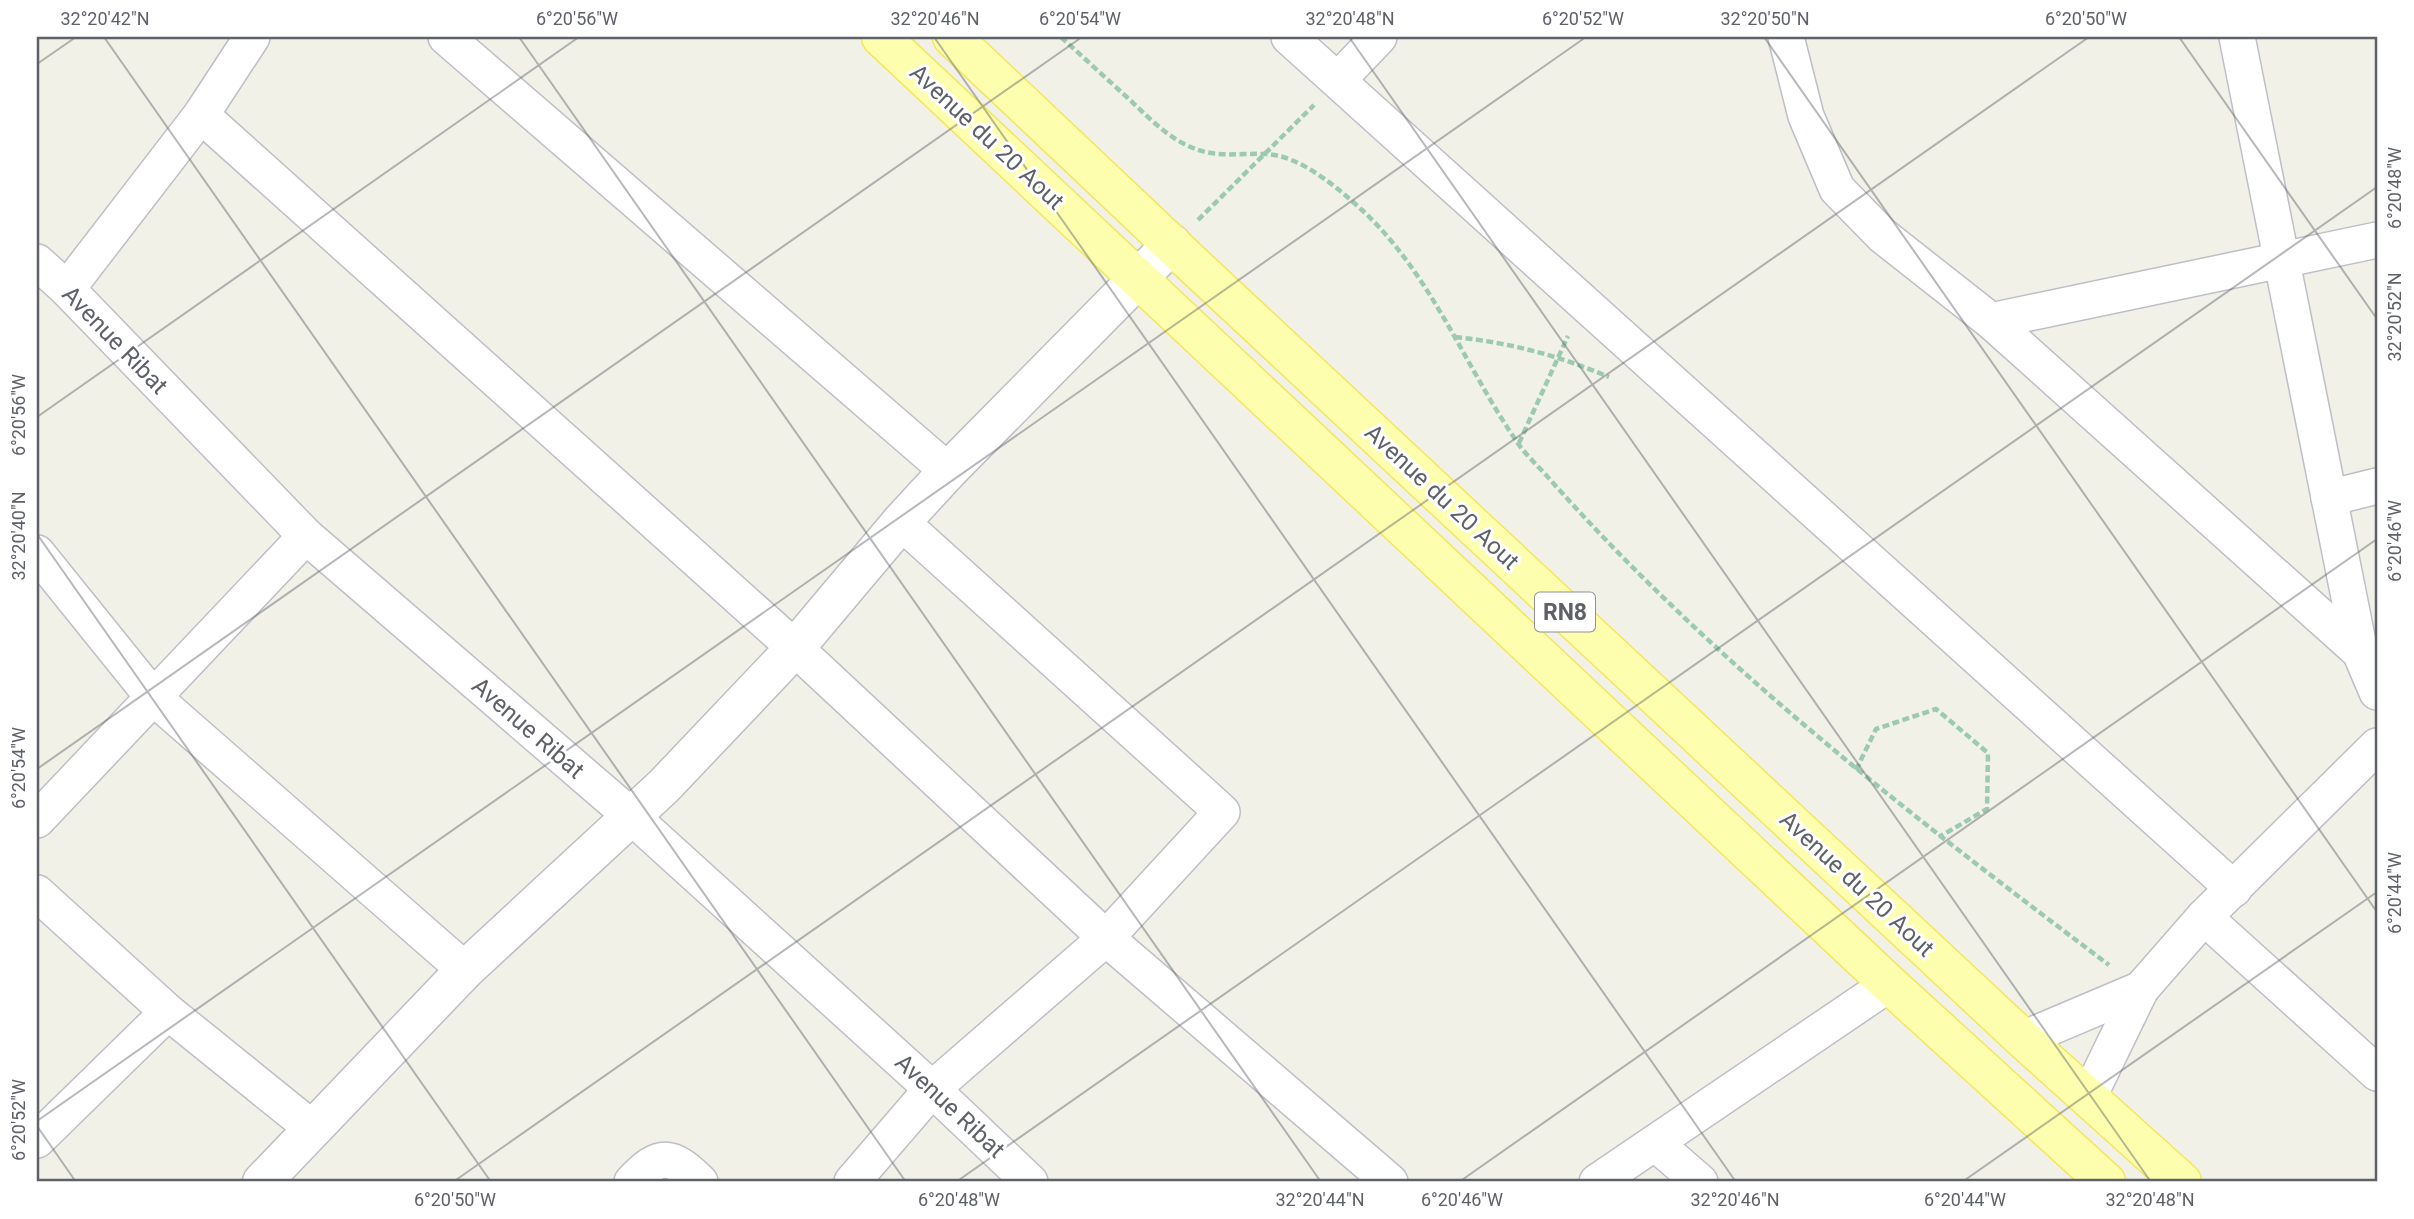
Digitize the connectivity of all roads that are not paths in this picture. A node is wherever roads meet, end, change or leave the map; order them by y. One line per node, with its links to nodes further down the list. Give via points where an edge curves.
1 (252, 37): 10 (street)
2 (446, 37): 18 (street)
3 (881, 37): 15 (main road, Avenue du 20 Aout / RN8)
4 (953, 37): 12 (main road, Avenue du 20 Aout / RN8)
5 (1289, 37): 9 (street)
6 (1379, 37): 9 (street)
7 (1786, 37): 17 (street, via 1806,116 1837,189 1882,236)
8 (2237, 37): 13 (street)
9 (1338, 80): 31 (street)
10 (201, 115): 16 (street); 24 (street)
11 (2377, 240): 13 (street)
12 (1172, 244): 15 (street); 39 (main road, Avenue du 20 Aout / RN8)
13 (2281, 260): 17 (street); 20 (street)
14 (37, 263): 16 (street, Avenue Ribat)
15 (1138, 281): 18 (street); 36 (main road, Avenue du 20 Aout / RN8)
16 (67, 289): 22 (street, Avenue Ribat)
17 (1991, 321): 25 (street)
18 (948, 471): 21 (street)
19 (2377, 486): 20 (street)
20 (2329, 498): 25 (street)
21 (901, 522): 24 (street); 34 (street, via 1222,812)
22 (306, 536): 27 (street); 29 (street, Avenue Ribat)
23 (37, 553): 27 (street)
24 (795, 648): 29 (street); 34 (street)
25 (2360, 652): 26 (street)
26 (2377, 692)
27 (153, 697): 30 (street); 35 (street)
28 (2377, 746): 31 (street)
29 (631, 817): 35 (street); 41 (street, Avenue Ribat)
30 (37, 820)
31 (2234, 889): 33 (street)
32 (37, 893): 38 (street)
33 (2204, 918): 37 (street); 40 (street)
34 (1106, 938): 41 (street); 51 (street)
35 (465, 970): 43 (street)
36 (1889, 984): 45 (street); 54 (main road, Avenue du 20 Aout / RN8)
37 (2141, 989): 39 (street); 42 (street)
38 (169, 1012): 43 (street); 44 (street)
39 (2023, 1039): 42 (main road, Avenue du 20 Aout / RN8)
40 (2377, 1073)
41 (932, 1089): 49 (street); 50 (street, Avenue Ribat)
42 (2089, 1096): 55 (main road, Avenue du 20 Aout / RN8)
43 (313, 1129): 46 (street)
44 (37, 1140)
45 (1655, 1143): 52 (street); 53 (street)
46 (262, 1182)
47 (632, 1182): 48 (street, via 649,1163 666,1160 682,1165)
48 (700, 1182)
49 (852, 1182)
50 (1030, 1182)
51 (1390, 1182)
52 (1597, 1182)
53 (1700, 1182)
54 (2106, 1182)
55 (2182, 1182)

